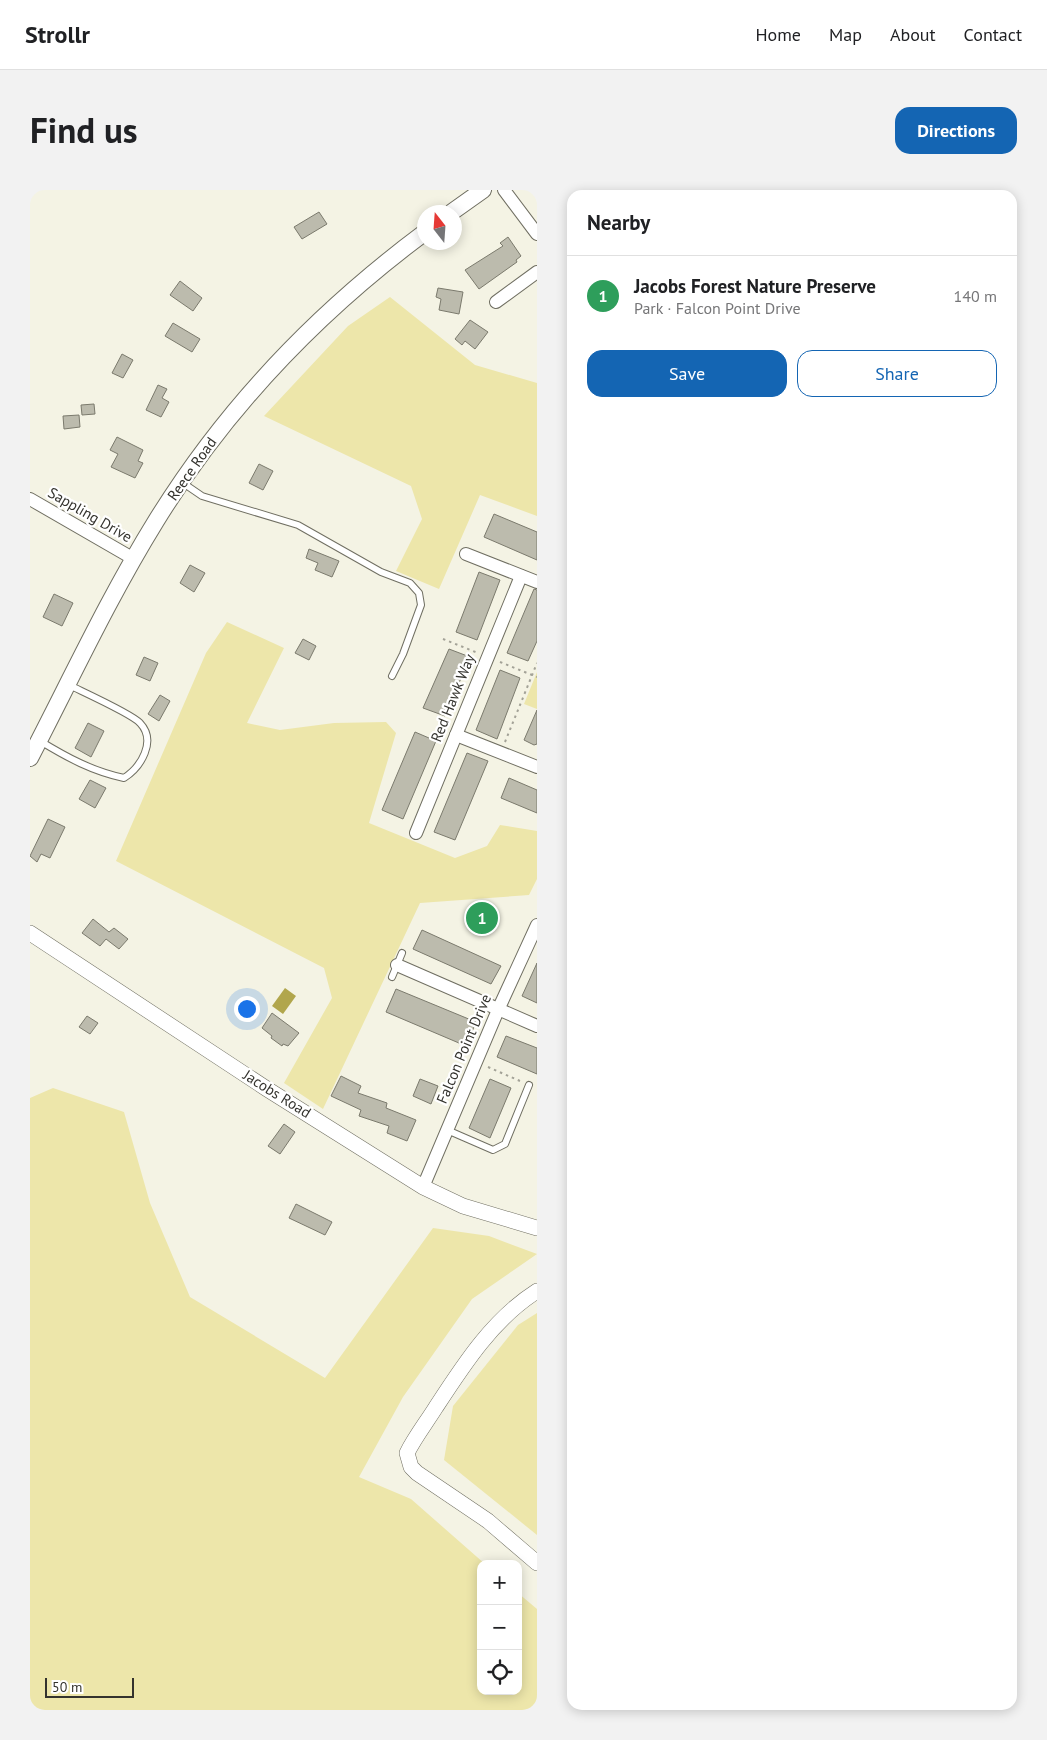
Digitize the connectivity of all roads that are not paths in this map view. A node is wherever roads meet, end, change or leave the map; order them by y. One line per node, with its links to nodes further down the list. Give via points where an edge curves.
1 (483, 190): 3 (main road)
2 (504, 190): 4 (street)
3 (462, 205)
4 (537, 234)
5 (417, 238): 8 (main road, Reece Road, via 368,277 288,351 221,429)
6 (537, 272): 7 (street)
7 (496, 302)
8 (182, 483): 11 (main road, Reece Road); 14 (lane, via 202,496 298,525 382,572 410,583 420,593 421,605)
9 (30, 499): 11 (street, Sappling Drive)
10 (466, 554): 12 (street)
11 (134, 559): 15 (main road, Reece Road)
12 (521, 576): 13 (street); 16 (street, Red Hawk Way)
13 (537, 582)
14 (392, 676)
15 (68, 684): 17 (main road, Reece Road); 17 (lane, via 140,722 148,735 145,753 135,771 124,778 101,773 71,760)
16 (456, 735): 19 (street); 20 (street, Red Hawk Way)
17 (39, 741): 18 (main road, Reece Road)
18 (30, 758)
19 (537, 768)
20 (416, 833)
21 (537, 925): 24 (street, Falcon Point Drive)
22 (30, 933): 28 (street, Jacobs Road)
23 (397, 965): 24 (street)
24 (498, 1010): 25 (street); 27 (street, Falcon Point Drive)
25 (537, 1026)
26 (529, 1085): 27 (lane, via 505,1144 499,1149 493,1150)
27 (447, 1130): 28 (street, Falcon Point Drive)
28 (423, 1187): 29 (street, Jacobs Road, via 471,1209)
29 (537, 1228)
30 (537, 1291): 31 (street, via 485,1337 407,1454 417,1473 488,1520)
31 (537, 1563)

